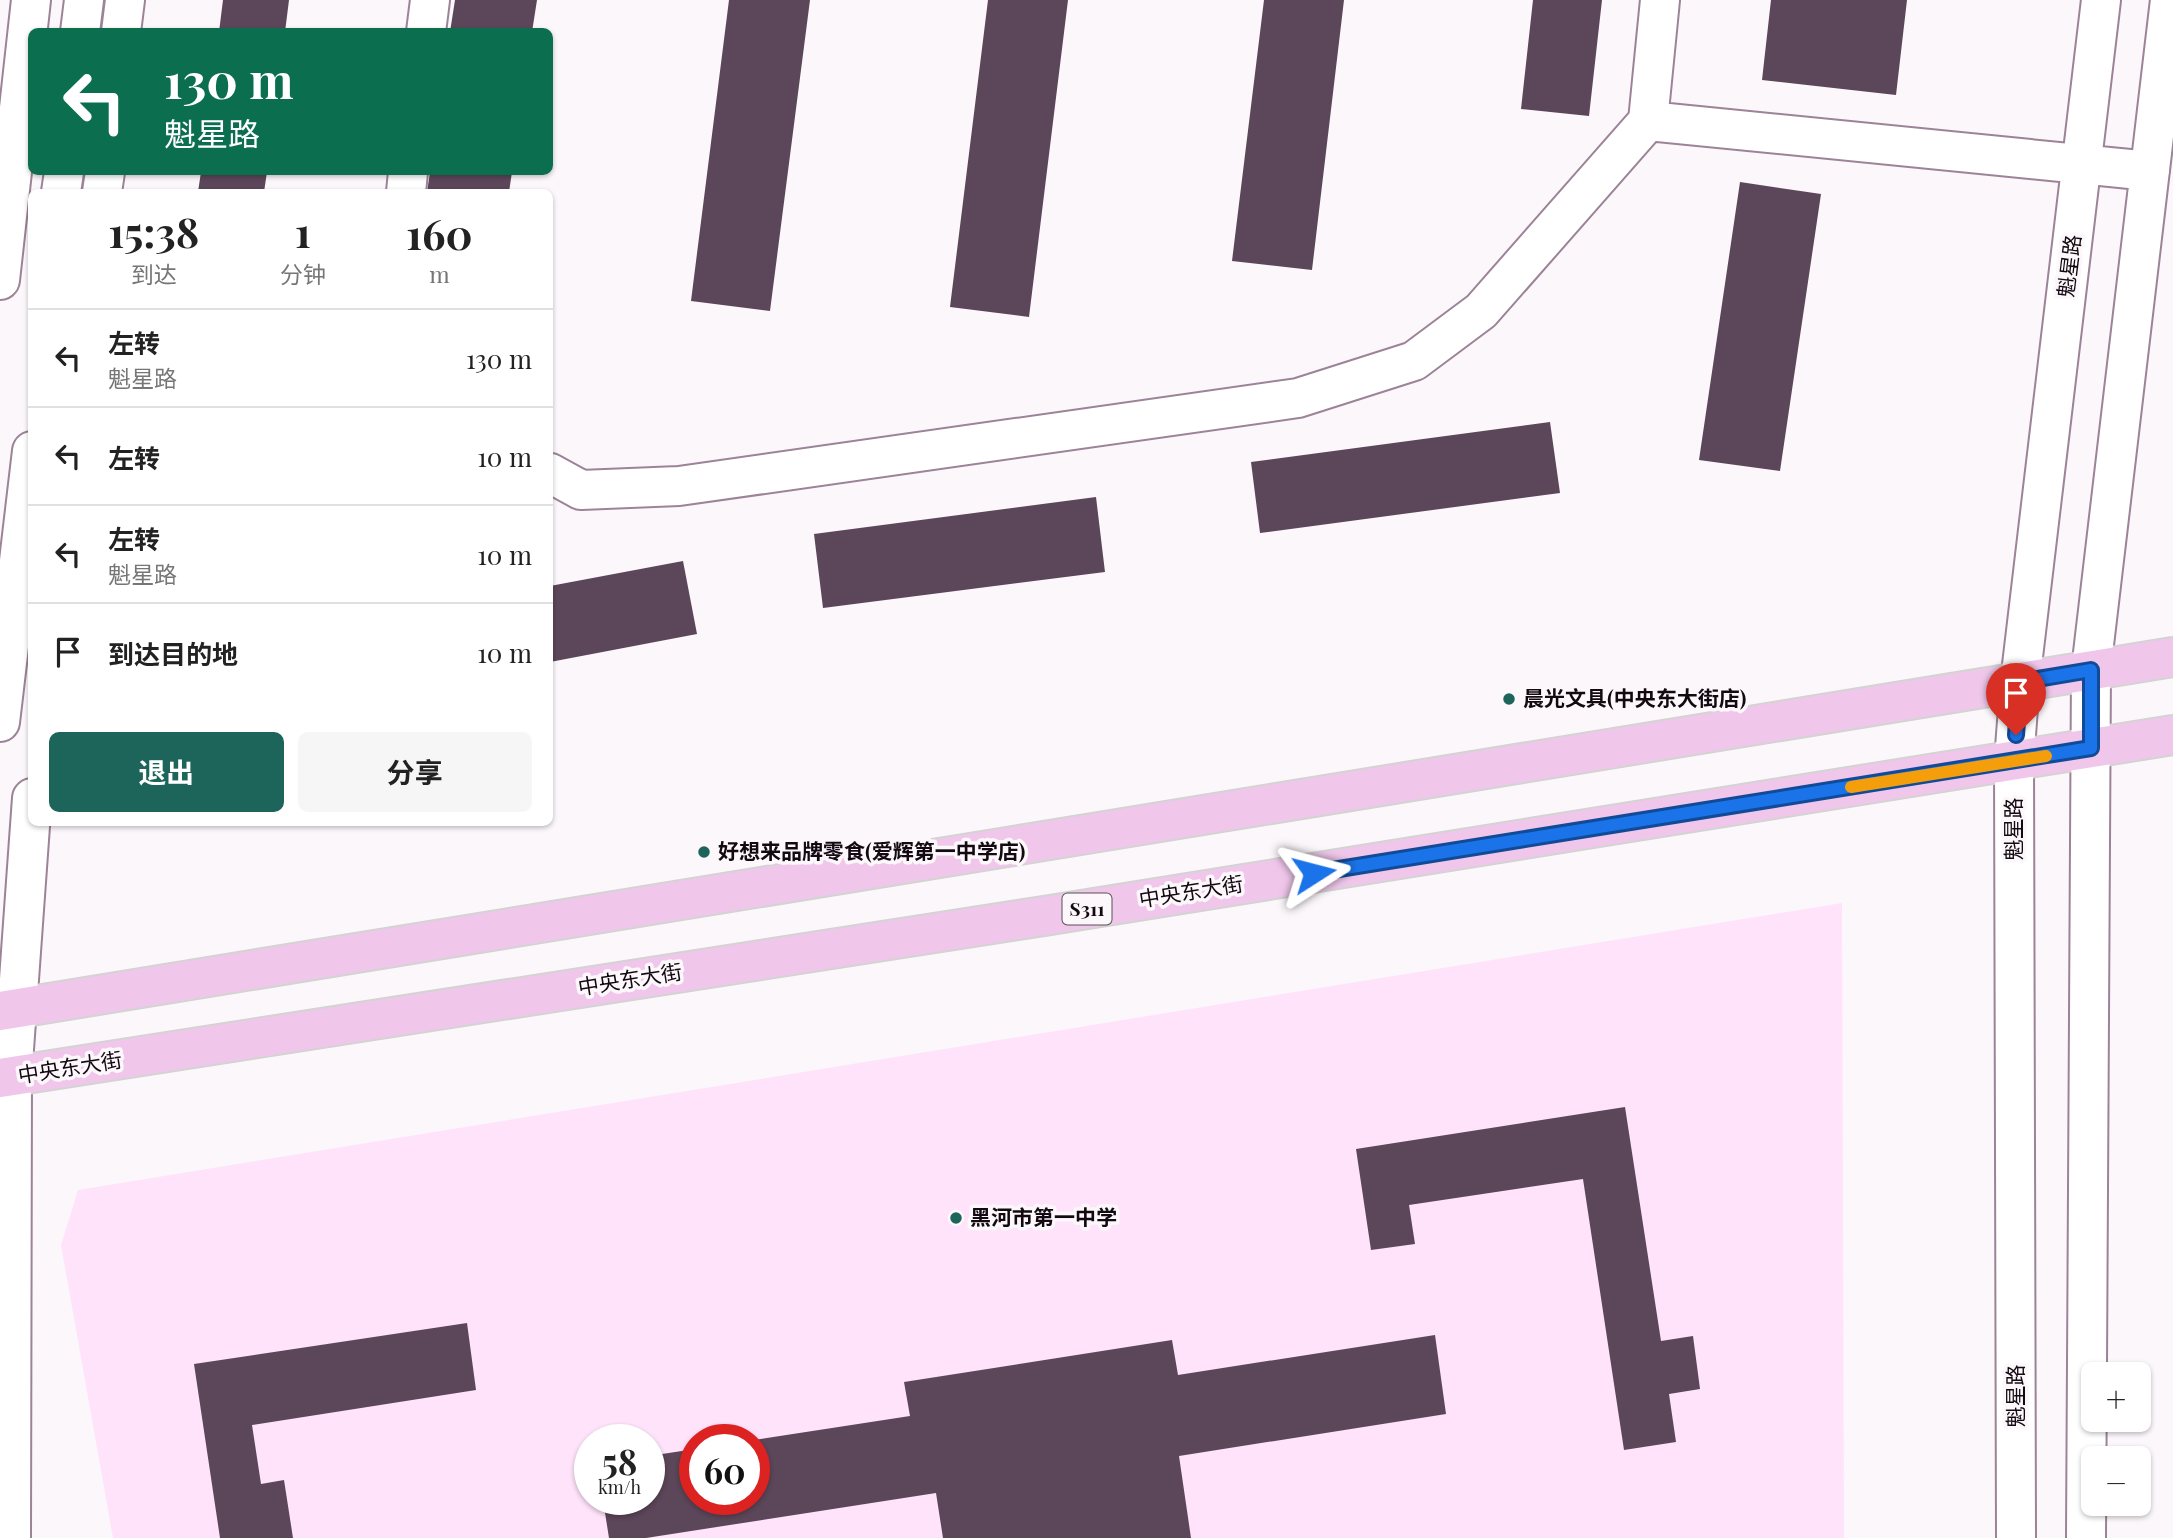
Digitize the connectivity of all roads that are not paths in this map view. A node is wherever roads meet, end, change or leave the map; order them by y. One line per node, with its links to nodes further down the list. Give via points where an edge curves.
1 (31, 0): 14 (street)
2 (84, 0): 8 (street)
3 (125, 0): 9 (street)
4 (430, 0): 10 (street)
5 (1660, 0): 11 (street)
6 (2101, 0): 12 (street, 魁星路)
7 (2169, 0): 13 (street)
8 (80, 28)
9 (122, 28)
10 (426, 28)
11 (1648, 121): 12 (street); 15 (street, via 1480,311 1414,361 1298,398 679,486 581,490)
12 (2083, 165): 13 (street); 19 (street, 魁星路)
13 (2150, 171): 18 (street)
14 (0, 280)
15 (553, 475)
16 (28, 485): 20 (street)
17 (2173, 657): 18 (main road)
18 (2091, 670): 19 (main road); 22 (street)
19 (2020, 682): 23 (street, 魁星路); 25 (main road)
20 (0, 722)
21 (2173, 735): 22 (main road, 中央东大街 / S311)
22 (2091, 748): 23 (main road, 中央东大街 / S311); 29 (street)
23 (2014, 761): 26 (main road, 中央东大街 / S311); 28 (street, 魁星路)
24 (29, 826): 25 (street)
25 (8, 1010): 26 (street)
26 (6, 1078): 27 (street)
27 (11, 1538)
28 (2016, 1538)
29 (2086, 1538)

